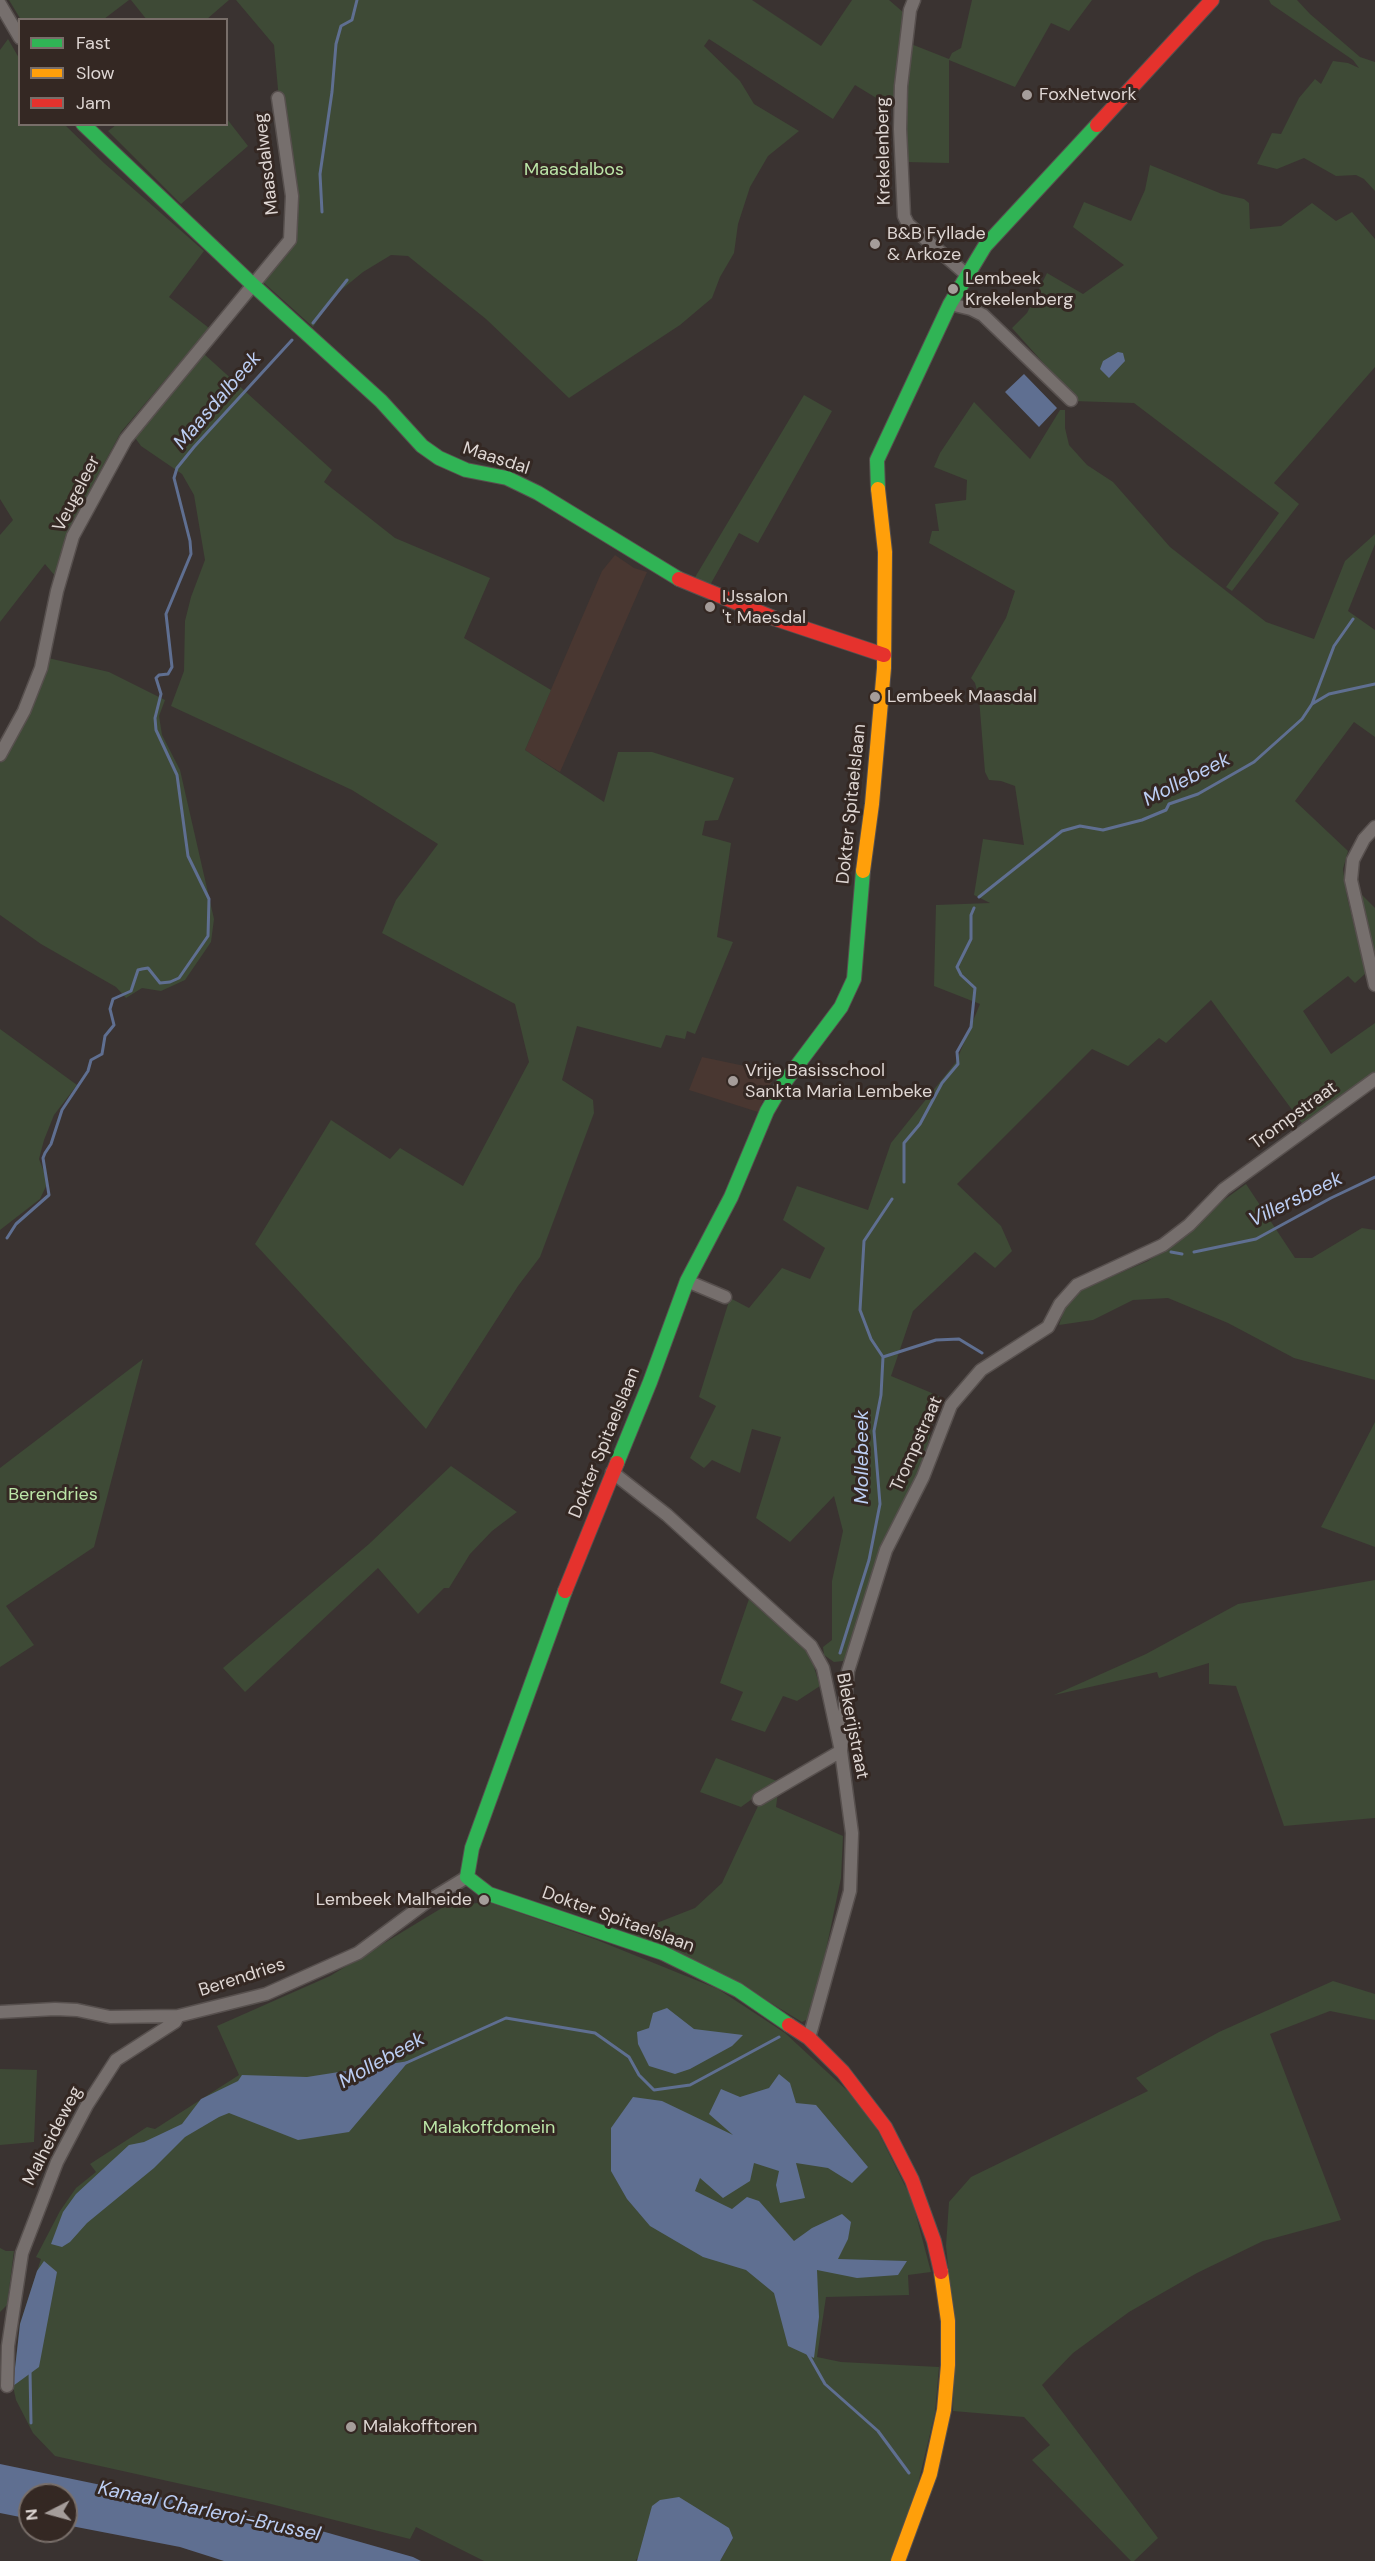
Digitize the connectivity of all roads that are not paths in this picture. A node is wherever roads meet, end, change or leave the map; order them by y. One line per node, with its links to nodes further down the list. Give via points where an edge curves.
1 (914, 0): 7 (street, Krekelenberg, via 901,86 904,216 908,224)
2 (1212, 0): 7 (street, Dokter Spitaelslaan, via 1011,216)
3 (0, 4): 4 (street)
4 (18, 35)
5 (278, 98): 8 (street, Maasdalweg, via 292,196 290,240)
6 (84, 126): 8 (street, Maasdal)
7 (967, 275): 9 (street, Dokter Spitaelslaan)
8 (252, 284): 11 (street, Maasdal, via 439,458 466,470 507,478 538,493 689,585); 12 (street, Veugeleer, via 140,419 73,536 41,668)
9 (950, 304): 10 (street, via 983,315); 11 (street, Dokter Spitaelslaan, via 877,460 885,552)
10 (1071, 400)
11 (884, 655): 16 (street, Dokter Spitaelslaan, via 854,979 841,1007 767,1111 731,1197)
12 (0, 755)
13 (1375, 827): 14 (street, via 1353,860 1352,880)
14 (1375, 985)
15 (1375, 1079): 20 (street, Trompstraat, via 1224,1189 1163,1245 1077,1285 1060,1304 1048,1327 981,1370 951,1405 923,1477 886,1550)
16 (687, 1281): 17 (street); 18 (street, Dokter Spitaelslaan)
17 (725, 1297)
18 (612, 1472): 19 (street, Blekerijstraat, via 682,1528 811,1646); 23 (street, Dokter Spitaelslaan, via 504,1756 472,1848)
19 (823, 1668): 20 (street, via 835,1674); 21 (street, Blekerijstraat)
20 (848, 1671): 21 (street, Trompstraat)
21 (841, 1751): 22 (street); 26 (street, Blekerijstraat, via 852,1833 850,1891)
22 (759, 1799)
23 (467, 1877): 25 (street, Berendries, via 358,1953 266,1994); 26 (street, Dokter Spitaelslaan, via 489,1894 663,1953 712,1976)
24 (0, 2012): 25 (street, Berendries, via 55,2009 110,2017)
25 (178, 2016): 27 (street, Malheideweg, via 120,2055 87,2105 34,2218 22,2253)
26 (809, 2038): 31 (street, Dokter Spitaelslaan, via 843,2072 891,2137 921,2204 944,2285 948,2365 944,2410 930,2474)
27 (13, 2308): 28 (street); 29 (street, Malheideweg)
28 (0, 2319)
29 (4, 2344): 30 (street, Malheideweg)
30 (7, 2386)
31 (898, 2561)

